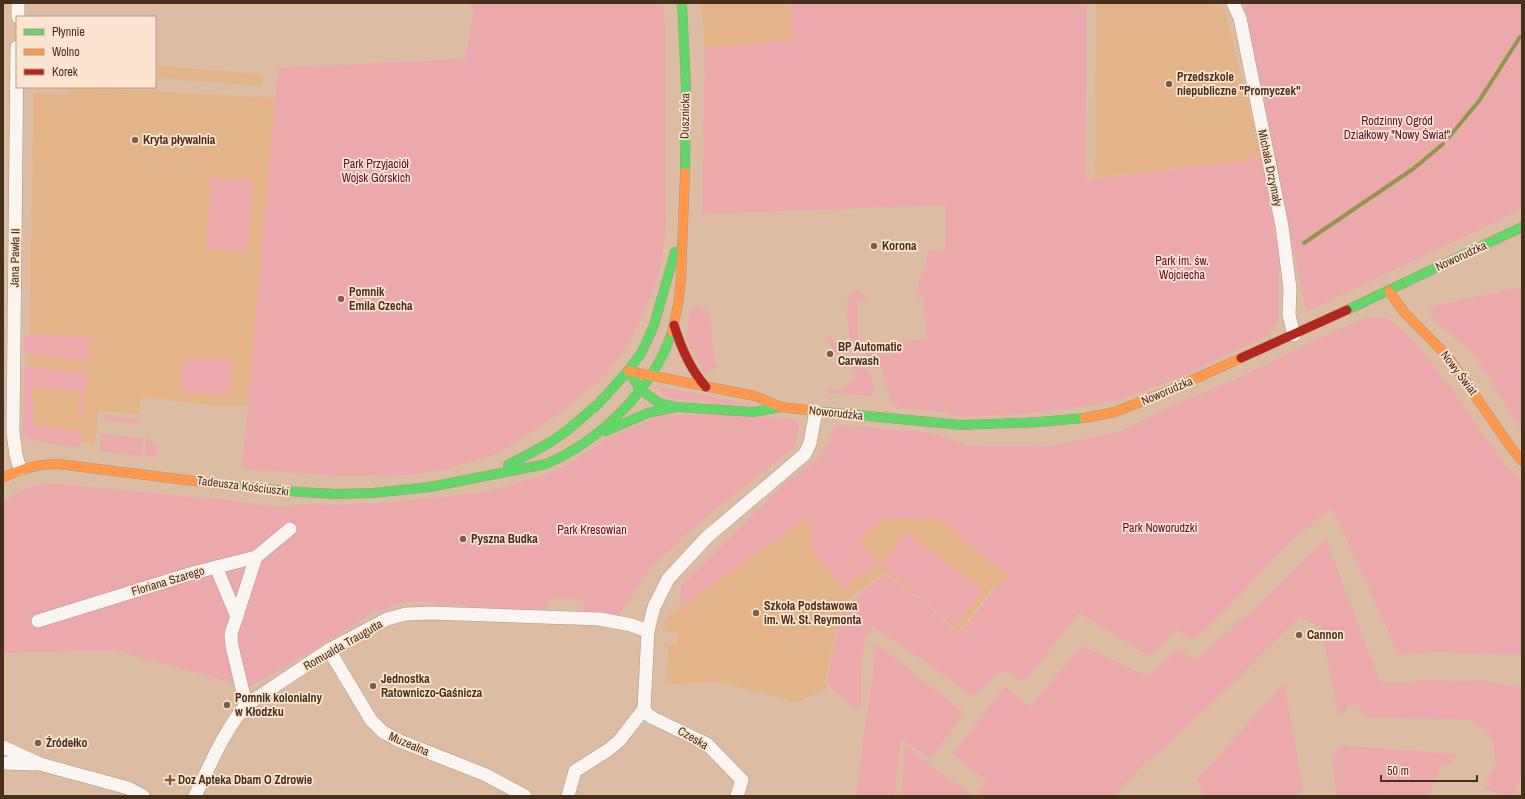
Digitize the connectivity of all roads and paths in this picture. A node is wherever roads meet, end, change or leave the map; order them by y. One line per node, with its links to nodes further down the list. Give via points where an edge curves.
1 (18, 3): 4 (street)
2 (682, 3): 7 (street, Dusznicka, via 686,82)
3 (1233, 3): 11 (street, Michała Drzymały, via 1240,18 1282,226 1290,289 1289,315)
4 (18, 16)
5 (16, 77): 8 (street, Jana Pawła II)
6 (1522, 227): 9 (street, Noworudzka)
7 (682, 229): 10 (street, Dusznicka, via 681,282); 12 (street, Dusznicka, via 654,325 642,352)
8 (9, 287): 21 (street, Jana Pawła II, via 13,432)
9 (1389, 291): 11 (street, Noworudzka); 20 (street, Nowy Świat, via 1404,312 1449,358)
10 (674, 325): 13 (street, Dusznicka, via 666,350); 14 (street, via 690,367)
11 (1294, 335): 18 (street, Noworudzka, via 1115,412 1084,418 962,425)
12 (628, 371): 13 (street, Noworudzka); 15 (street, Noworudzka); 22 (street, Tadeusza Kościuszki, via 599,403 569,429 551,442)
13 (649, 376): 14 (street, Noworudzka); 15 (street, Dusznicka)
14 (706, 387): 17 (street, Noworudzka, via 755,396)
15 (640, 389): 16 (street, Noworudzka, via 659,403); 19 (street, Tadeusza Kościuszki)
16 (676, 407): 17 (street, Noworudzka, via 754,412); 19 (street, via 633,418)
17 (781, 407): 18 (street, Noworudzka)
18 (816, 411): 29 (street, via 805,454 707,537 668,579 656,601)
19 (589, 440): 22 (street, Tadeusza Kościuszki, via 546,464)
20 (1522, 461)
21 (20, 469): 22 (street, Tadeusza Kościuszki, via 38,464 58,464 279,491 337,494 423,488); 23 (street, Tadeusza Kościuszki)
22 (485, 477)
23 (3, 478)
24 (290, 529): 25 (street, Floriana Szarego)
25 (256, 557): 26 (street, Floriana Szarego); 27 (street)
26 (216, 567): 27 (street); 28 (street, Floriana Szarego)
27 (236, 617): 31 (street, via 231,634 232,646)
28 (38, 621)
29 (648, 631): 30 (street, Romualda Traugutta, via 600,619 406,614 387,619); 32 (street)
30 (329, 650): 31 (street, Romualda Traugutta); 38 (street, Muzealna, via 376,726 390,737 486,775)
31 (246, 705): 37 (street, Romualda Traugutta, via 225,736)
32 (644, 709): 39 (street, via 619,741 575,771); 40 (street, Czeska, via 653,718 707,744 742,780)
33 (3, 747): 35 (street)
34 (3, 763): 35 (street)
35 (40, 764): 36 (street, via 128,788)
36 (143, 796)
37 (195, 796)
38 (525, 796)
39 (568, 796)
40 (737, 796)

